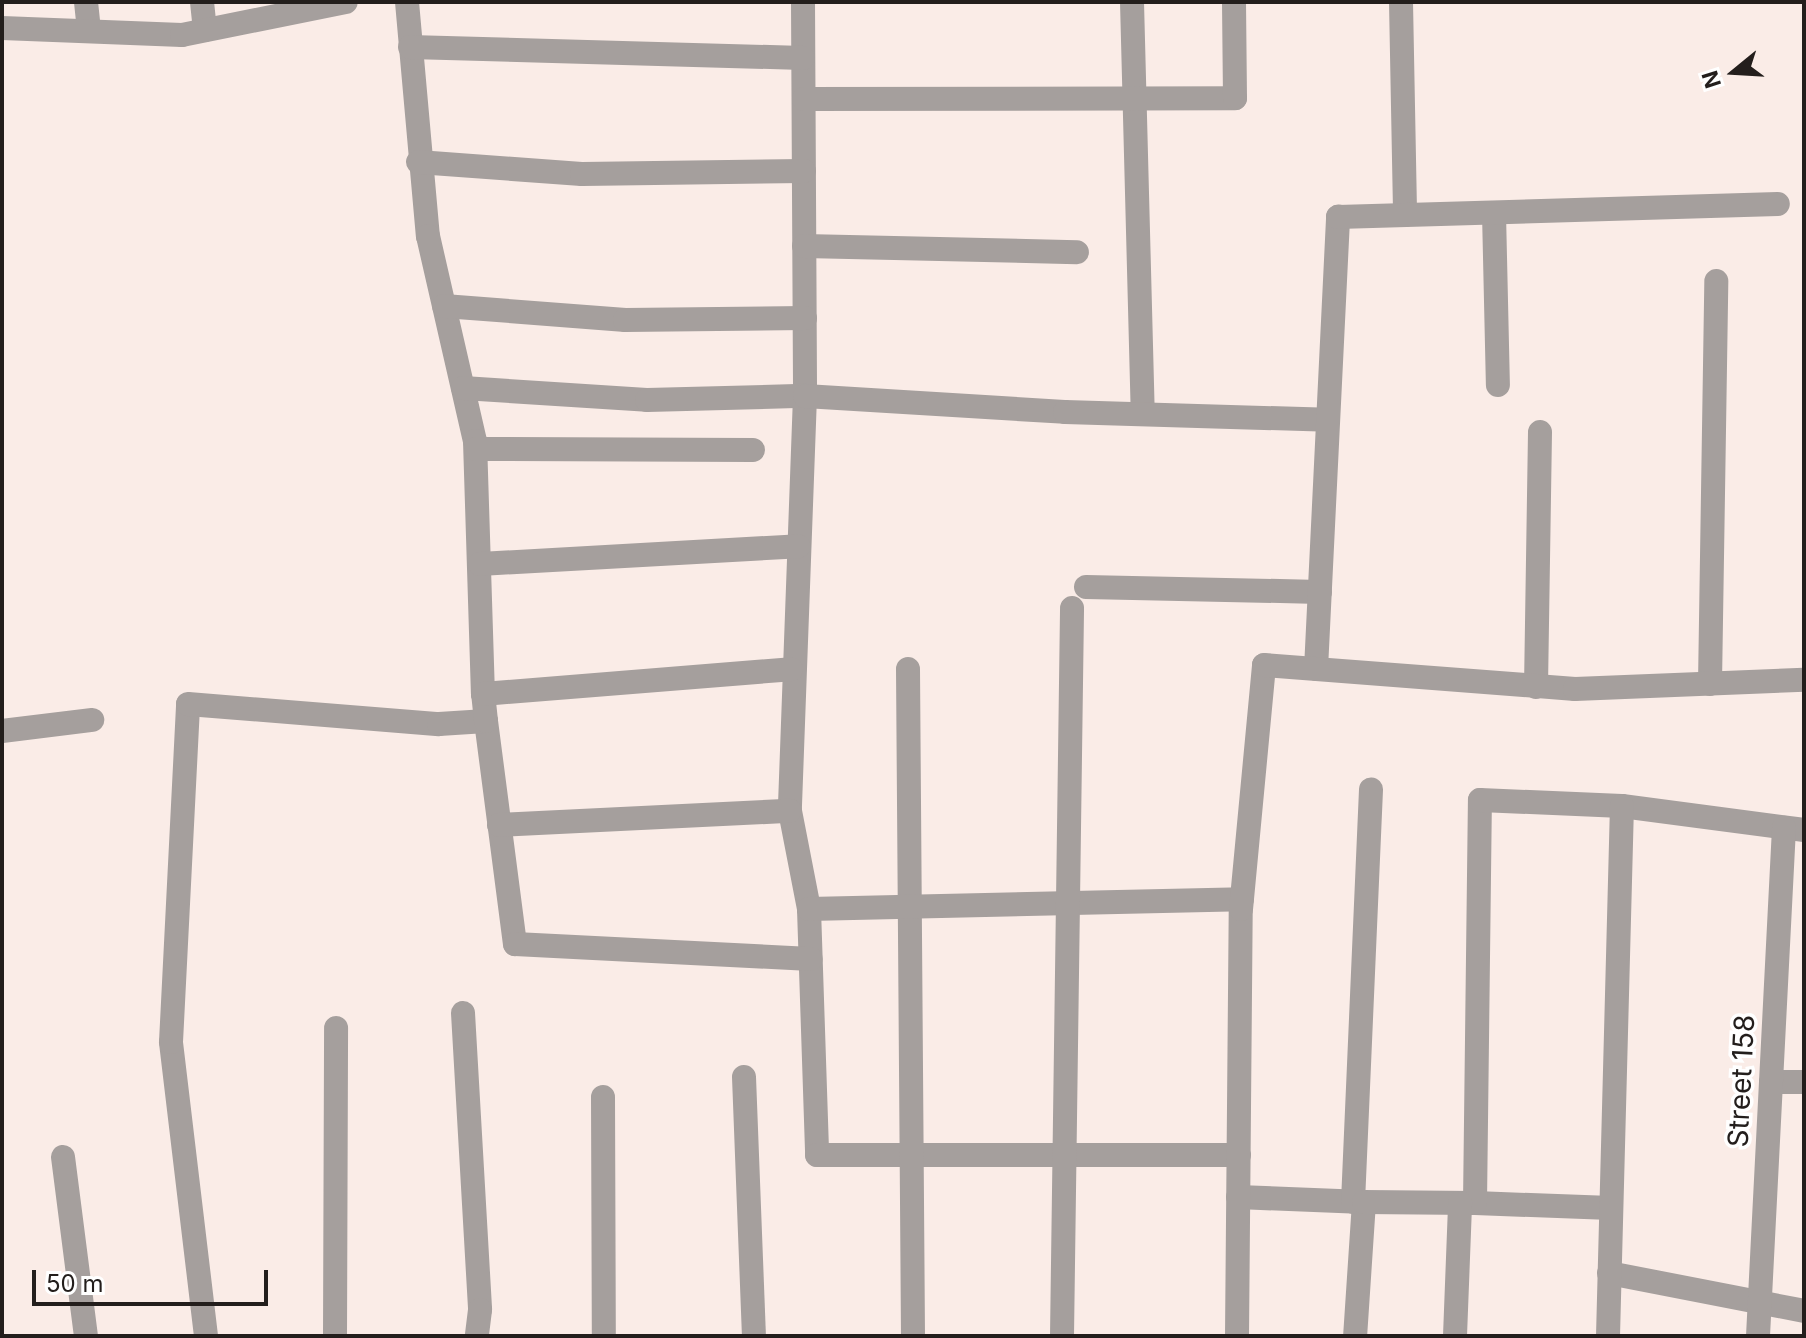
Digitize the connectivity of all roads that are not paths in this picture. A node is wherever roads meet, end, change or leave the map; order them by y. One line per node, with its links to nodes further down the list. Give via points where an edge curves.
1 (86, 2): 11 (street)
2 (202, 2): 10 (street)
3 (346, 2): 10 (street)
4 (407, 2): 12 (street)
5 (803, 2): 13 (street)
6 (1132, 2): 14 (street)
7 (1234, 2): 14 (street, via 1235,98)
8 (1401, 2): 20 (street)
9 (2, 28): 11 (street)
10 (205, 30): 11 (street, via 182,35)
11 (89, 31)
12 (410, 47): 13 (street); 16 (street)
13 (803, 58): 15 (street)
14 (1133, 98): 15 (street); 29 (street)
15 (804, 99): 17 (street)
16 (418, 162): 17 (street, via 582,174); 24 (street)
17 (804, 171): 21 (street)
18 (1778, 204): 19 (street)
19 (1494, 213): 20 (street); 26 (street)
20 (1405, 215): 30 (street, via 1338,217)
21 (804, 246): 22 (street); 25 (street)
22 (1077, 252)
23 (1716, 281): 43 (street)
24 (444, 306): 25 (street, via 625,320); 27 (street)
25 (805, 318): 28 (street)
26 (1498, 385)
27 (463, 388): 28 (street, via 647,400); 32 (street)
28 (805, 396): 29 (street, via 1065,412); 34 (street)
29 (1143, 411): 30 (street)
30 (1328, 420): 37 (street)
31 (1540, 432): 44 (street)
32 (476, 449): 33 (street); 35 (street)
33 (753, 450)
34 (798, 546): 35 (street); 39 (street)
35 (480, 564): 45 (street)
36 (1086, 587): 37 (street)
37 (1320, 592): 41 (street)
38 (1072, 608): 55 (street)
39 (791, 669): 45 (street); 51 (street)
40 (908, 669): 56 (street)
41 (1316, 669): 44 (street); 54 (street, via 1264,665)
42 (1804, 680): 43 (street)
43 (1710, 684): 44 (street)
44 (1536, 687)
45 (483, 694): 47 (street)
46 (92, 720): 48 (street)
47 (486, 721): 52 (street); 77 (street, via 439,724 188,704 171,1042)
48 (2, 731)
49 (1371, 789): 70 (street)
50 (1622, 806): 53 (street); 71 (street, via 1480,800); 72 (street)
51 (790, 811): 52 (street); 57 (street)
52 (499, 825): 58 (street, via 515,944)
53 (1794, 829): 62 (street, Street 158)
54 (1242, 899): 55 (street); 67 (street)
55 (1068, 903): 56 (street); 66 (street)
56 (910, 907): 57 (street); 65 (street)
57 (809, 909): 58 (street)
58 (811, 959): 65 (street, via 817,1155)
59 (463, 1013): 79 (street, via 480,1310)
60 (336, 1028): 78 (street)
61 (744, 1077): 81 (street)
62 (1771, 1082): 63 (street); 74 (street, Street 158)
63 (1804, 1082)
64 (603, 1097): 80 (street)
65 (912, 1155): 66 (street); 82 (street)
66 (1065, 1155): 67 (street); 83 (street)
67 (1239, 1155): 69 (street)
68 (63, 1157): 76 (street)
69 (1238, 1197): 70 (street); 84 (street)
70 (1358, 1202): 71 (street); 85 (street)
71 (1467, 1203): 72 (street); 86 (street)
72 (1611, 1208): 73 (street)
73 (1609, 1273): 74 (street); 87 (street)
74 (1762, 1301): 75 (street); 88 (street, Street 158)
75 (1804, 1311)
76 (86, 1336)
77 (206, 1336)
78 (335, 1336)
79 (477, 1336)
80 (604, 1336)
81 (754, 1336)
82 (913, 1336)
83 (1062, 1336)
84 (1237, 1336)
85 (1355, 1336)
86 (1455, 1336)
87 (1608, 1336)
88 (1758, 1336)

